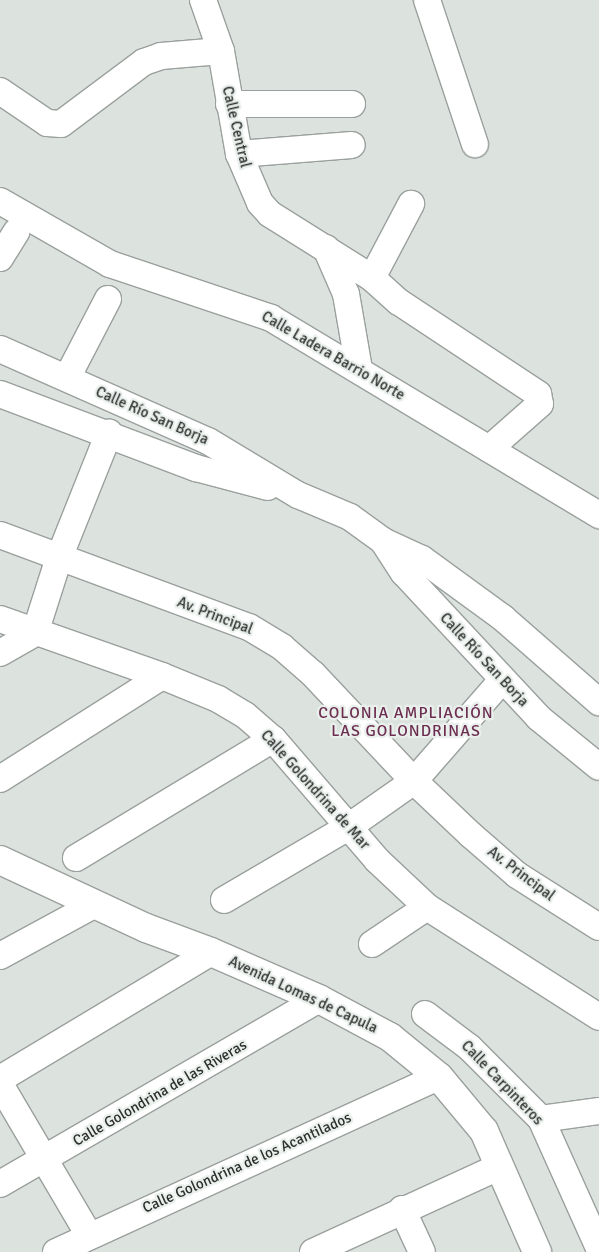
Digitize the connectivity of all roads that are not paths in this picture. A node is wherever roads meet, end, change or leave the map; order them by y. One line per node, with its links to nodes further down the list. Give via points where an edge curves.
1 (203, 0): 3 (street, Calle Central)
2 (428, 0): 8 (street)
3 (221, 51): 4 (street, via 161,56 144,62 61,124 47,124); 5 (street, Calle Central)
4 (0, 91)
5 (229, 104): 6 (street); 9 (street, Calle Central)
6 (352, 104)
7 (352, 144): 9 (street)
8 (475, 144)
9 (239, 154): 13 (street, Calle Central, via 260,203 270,214)
10 (0, 201): 18 (street, Calle Ladera Barrio Norte, via 110,264 141,277 255,311)
11 (411, 204): 15 (street)
12 (16, 232): 14 (street)
13 (326, 248): 15 (street, Calle Central); 18 (street, via 346,294)
14 (0, 258)
15 (372, 278): 22 (street, Calle Central, via 399,302 538,394 540,404)
16 (108, 299): 19 (street)
17 (0, 349): 19 (street, Calle Río San Borja)
18 (359, 369): 22 (street, Calle Ladera Barrio Norte)
19 (67, 378): 23 (street, Calle Río San Borja, via 208,441)
20 (0, 394): 21 (street, Calle Río San Borja)
21 (109, 434): 23 (street, Calle Río San Borja, via 196,468); 27 (street)
22 (489, 449): 24 (street, Calle Ladera Barrio Norte)
23 (298, 495): 26 (street, Calle Río San Borja, via 350,518)
24 (599, 515)
25 (0, 535): 27 (street, Av. Principal)
26 (383, 541): 32 (street, Calle Río San Borja, via 404,573); 33 (street, Calle Río San Borja, via 422,559 503,618)
27 (59, 558): 29 (street); 37 (street, Av. Principal, via 249,627 282,647 313,674)
28 (0, 620): 29 (street, Calle Golondrina de Mar)
29 (35, 633): 30 (street); 31 (street, Calle Golondrina de Mar)
30 (0, 653)
31 (162, 676): 34 (street, Calle Golondrina de Mar, via 218,699); 36 (street)
32 (502, 680): 35 (street, Calle Río San Borja, via 539,718); 37 (street)
33 (599, 702)
34 (273, 739): 38 (street, Calle Golondrina de Mar); 39 (street)
35 (599, 767)
36 (0, 779)
37 (414, 781): 38 (street); 44 (street, Av. Principal, via 517,875)
38 (350, 826): 41 (street); 43 (street, Calle Golondrina de Mar, via 377,860)
39 (76, 858)
40 (0, 860): 42 (street, Avenida Lomas de Capula)
41 (224, 900)
42 (94, 905): 46 (street, Avenida Lomas de Capula); 47 (street)
43 (427, 907): 45 (street); 50 (street, Calle Golondrina de Mar)
44 (599, 927)
45 (372, 944)
46 (211, 952): 48 (street, Avenida Lomas de Capula); 52 (street)
47 (0, 956)
48 (319, 999): 51 (street, Avenida Lomas de Capula, via 390,1037); 56 (street, Calle Golondrina de las Riveras)
49 (425, 1014): 55 (street, Calle Carpinteros, via 470,1047)
50 (599, 1017)
51 (439, 1076): 57 (street, Avenida Lomas de Capula, via 484,1131); 60 (street, Calle Golondrina de los Acantilados)
52 (0, 1079)
53 (0, 1084): 56 (street)
54 (599, 1111): 55 (street)
55 (541, 1119): 61 (street, Calle Carpinteros)
56 (45, 1161): 58 (street, Calle Golondrina de las Riveras); 60 (street)
57 (498, 1167): 59 (street); 65 (street, Avenida Lomas de Capula)
58 (0, 1184)
59 (402, 1209): 63 (street); 64 (street)
60 (89, 1235): 62 (street, Calle Golondrina de los Acantilados)
61 (599, 1248)
62 (56, 1252)
63 (313, 1252)
64 (422, 1252)
65 (537, 1252)

